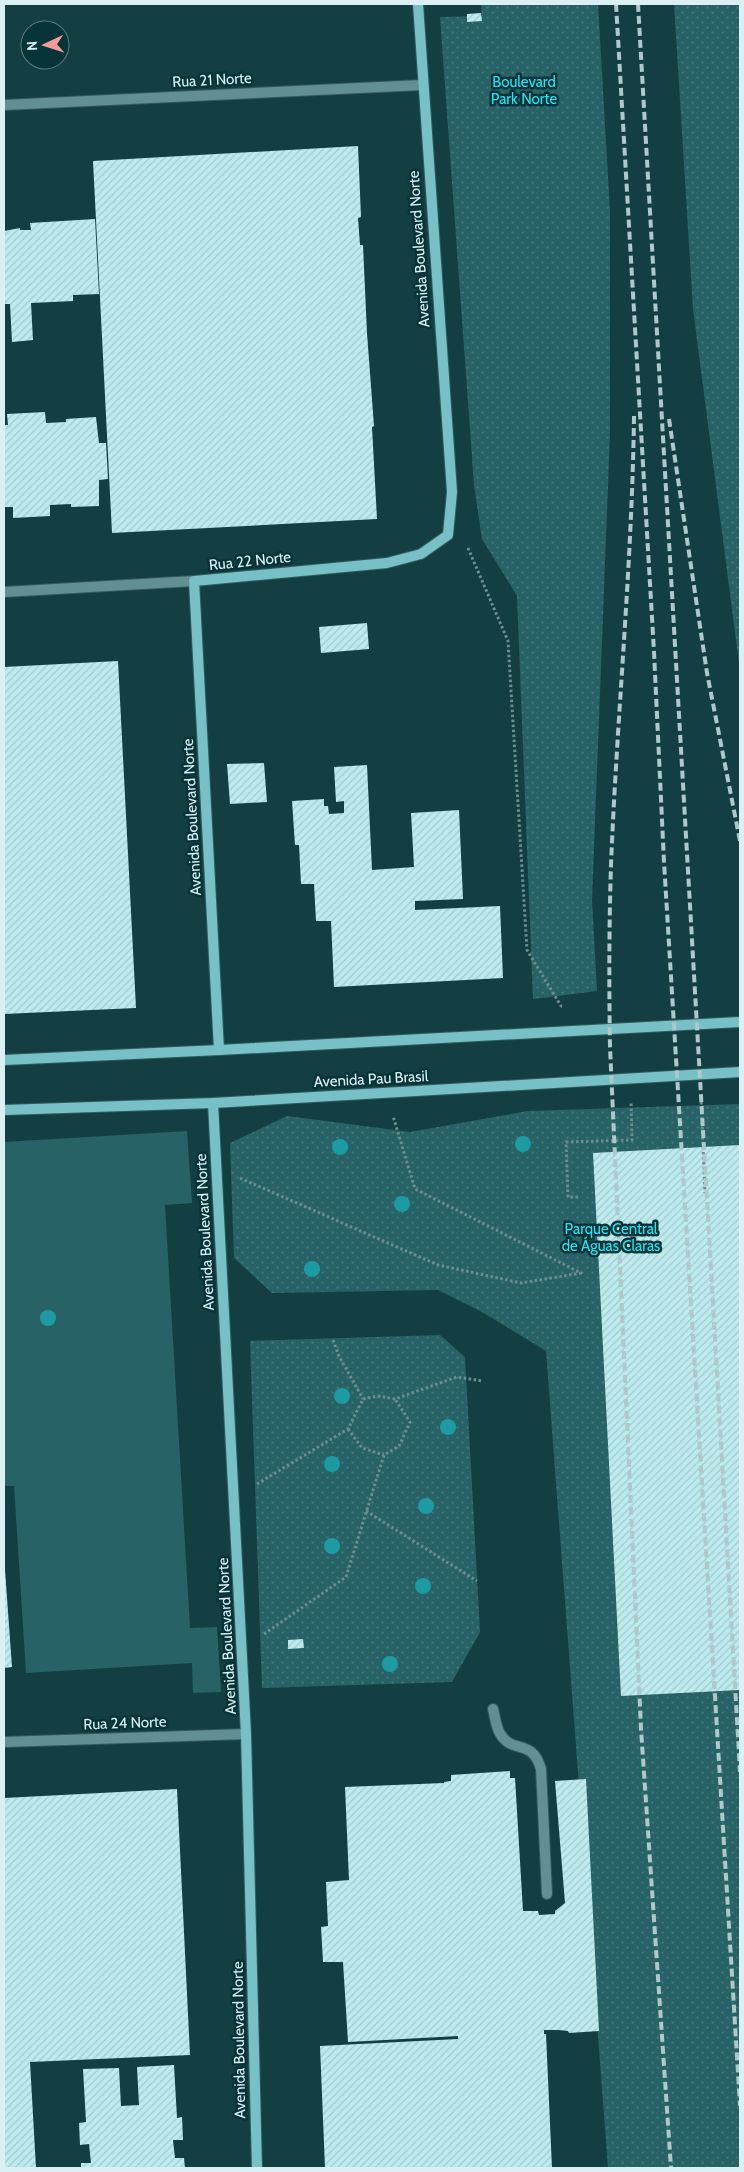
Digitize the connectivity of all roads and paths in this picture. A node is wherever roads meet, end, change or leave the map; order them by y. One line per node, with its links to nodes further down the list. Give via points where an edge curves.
1 (418, 4): 2 (street, Avenida Boulevard Norte)
2 (422, 85): 3 (street, Rua 21 Norte); 4 (street, Avenida Boulevard Norte, via 452,492)
3 (4, 105)
4 (448, 535): 5 (street, Rua 22 Norte, via 421,554 387,562); 7 (path, via 464,541 508,641 527,950 560,1006)
5 (194, 581): 6 (street, Rua 22 Norte); 9 (street, Avenida Boulevard Norte)
6 (4, 592)
7 (570, 1006)
8 (740, 1022): 9 (street)
9 (219, 1050): 10 (street)
10 (4, 1060)
11 (740, 1072): 12 (street, Avenida Pau Brasil)
12 (700, 1074): 13 (street, Avenida Pau Brasil); 18 (path)
13 (630, 1079): 14 (street, Avenida Pau Brasil); 19 (path, via 632,1140 566,1142 568,1197)
14 (386, 1093): 15 (street, Avenida Pau Brasil); 17 (path, via 415,1189 581,1273 521,1283 438,1265)
15 (214, 1103): 16 (street, Avenida Pau Brasil); 17 (street, Avenida Boulevard Norte)
16 (4, 1110)
17 (216, 1168): 29 (street, Avenida Boulevard Norte)
18 (705, 1193)
19 (578, 1197)
20 (333, 1340): 22 (path)
21 (483, 1381): 23 (path, via 457,1377)
22 (363, 1399): 23 (path, via 378,1396); 24 (path)
23 (395, 1399): 25 (path, via 410,1422 399,1446)
24 (348, 1429): 25 (path, via 362,1448); 26 (path)
25 (384, 1455): 27 (path)
26 (254, 1486)
27 (366, 1511): 28 (path); 29 (path, via 346,1577)
28 (477, 1581)
29 (242, 1648): 31 (street, Avenida Boulevard Norte)
30 (493, 1709): 33 (street, via 500,1735 510,1744 526,1748 538,1757)
31 (246, 1734): 32 (street, Rua 24 Norte); 34 (street, Avenida Boulevard Norte)
32 (4, 1742)
33 (547, 1894)
34 (258, 2168)

